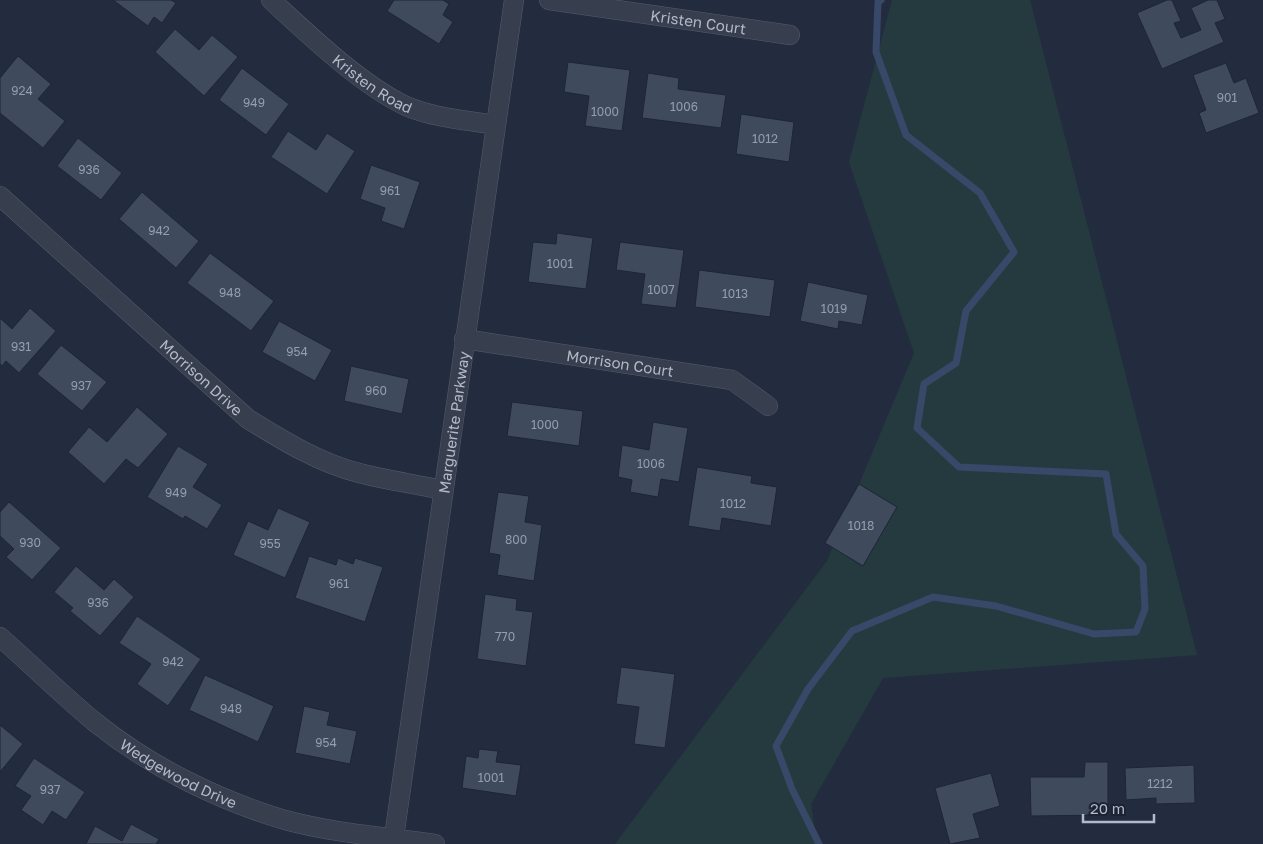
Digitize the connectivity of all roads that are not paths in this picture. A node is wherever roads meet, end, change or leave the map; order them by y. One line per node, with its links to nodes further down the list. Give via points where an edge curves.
1 (271, 0): 5 (street, Kristen Road, via 380,92 407,106 438,116)
2 (514, 0): 5 (street, Marguerite Parkway)
3 (549, 0): 4 (street, Kristen Court)
4 (790, 35)
5 (495, 125): 7 (street, Marguerite Parkway)
6 (0, 196): 9 (street, Morrison Drive, via 248,419 292,446 358,473)
7 (464, 338): 8 (street, Morrison Court, via 732,380); 9 (street, Marguerite Parkway)
8 (768, 406)
9 (442, 490): 11 (street, Marguerite Parkway)
10 (0, 637): 11 (street, Wedgewood Drive, via 98,724 157,764 189,781 286,820)
11 (394, 841): 12 (street, Wedgewood Drive)
12 (435, 844)

